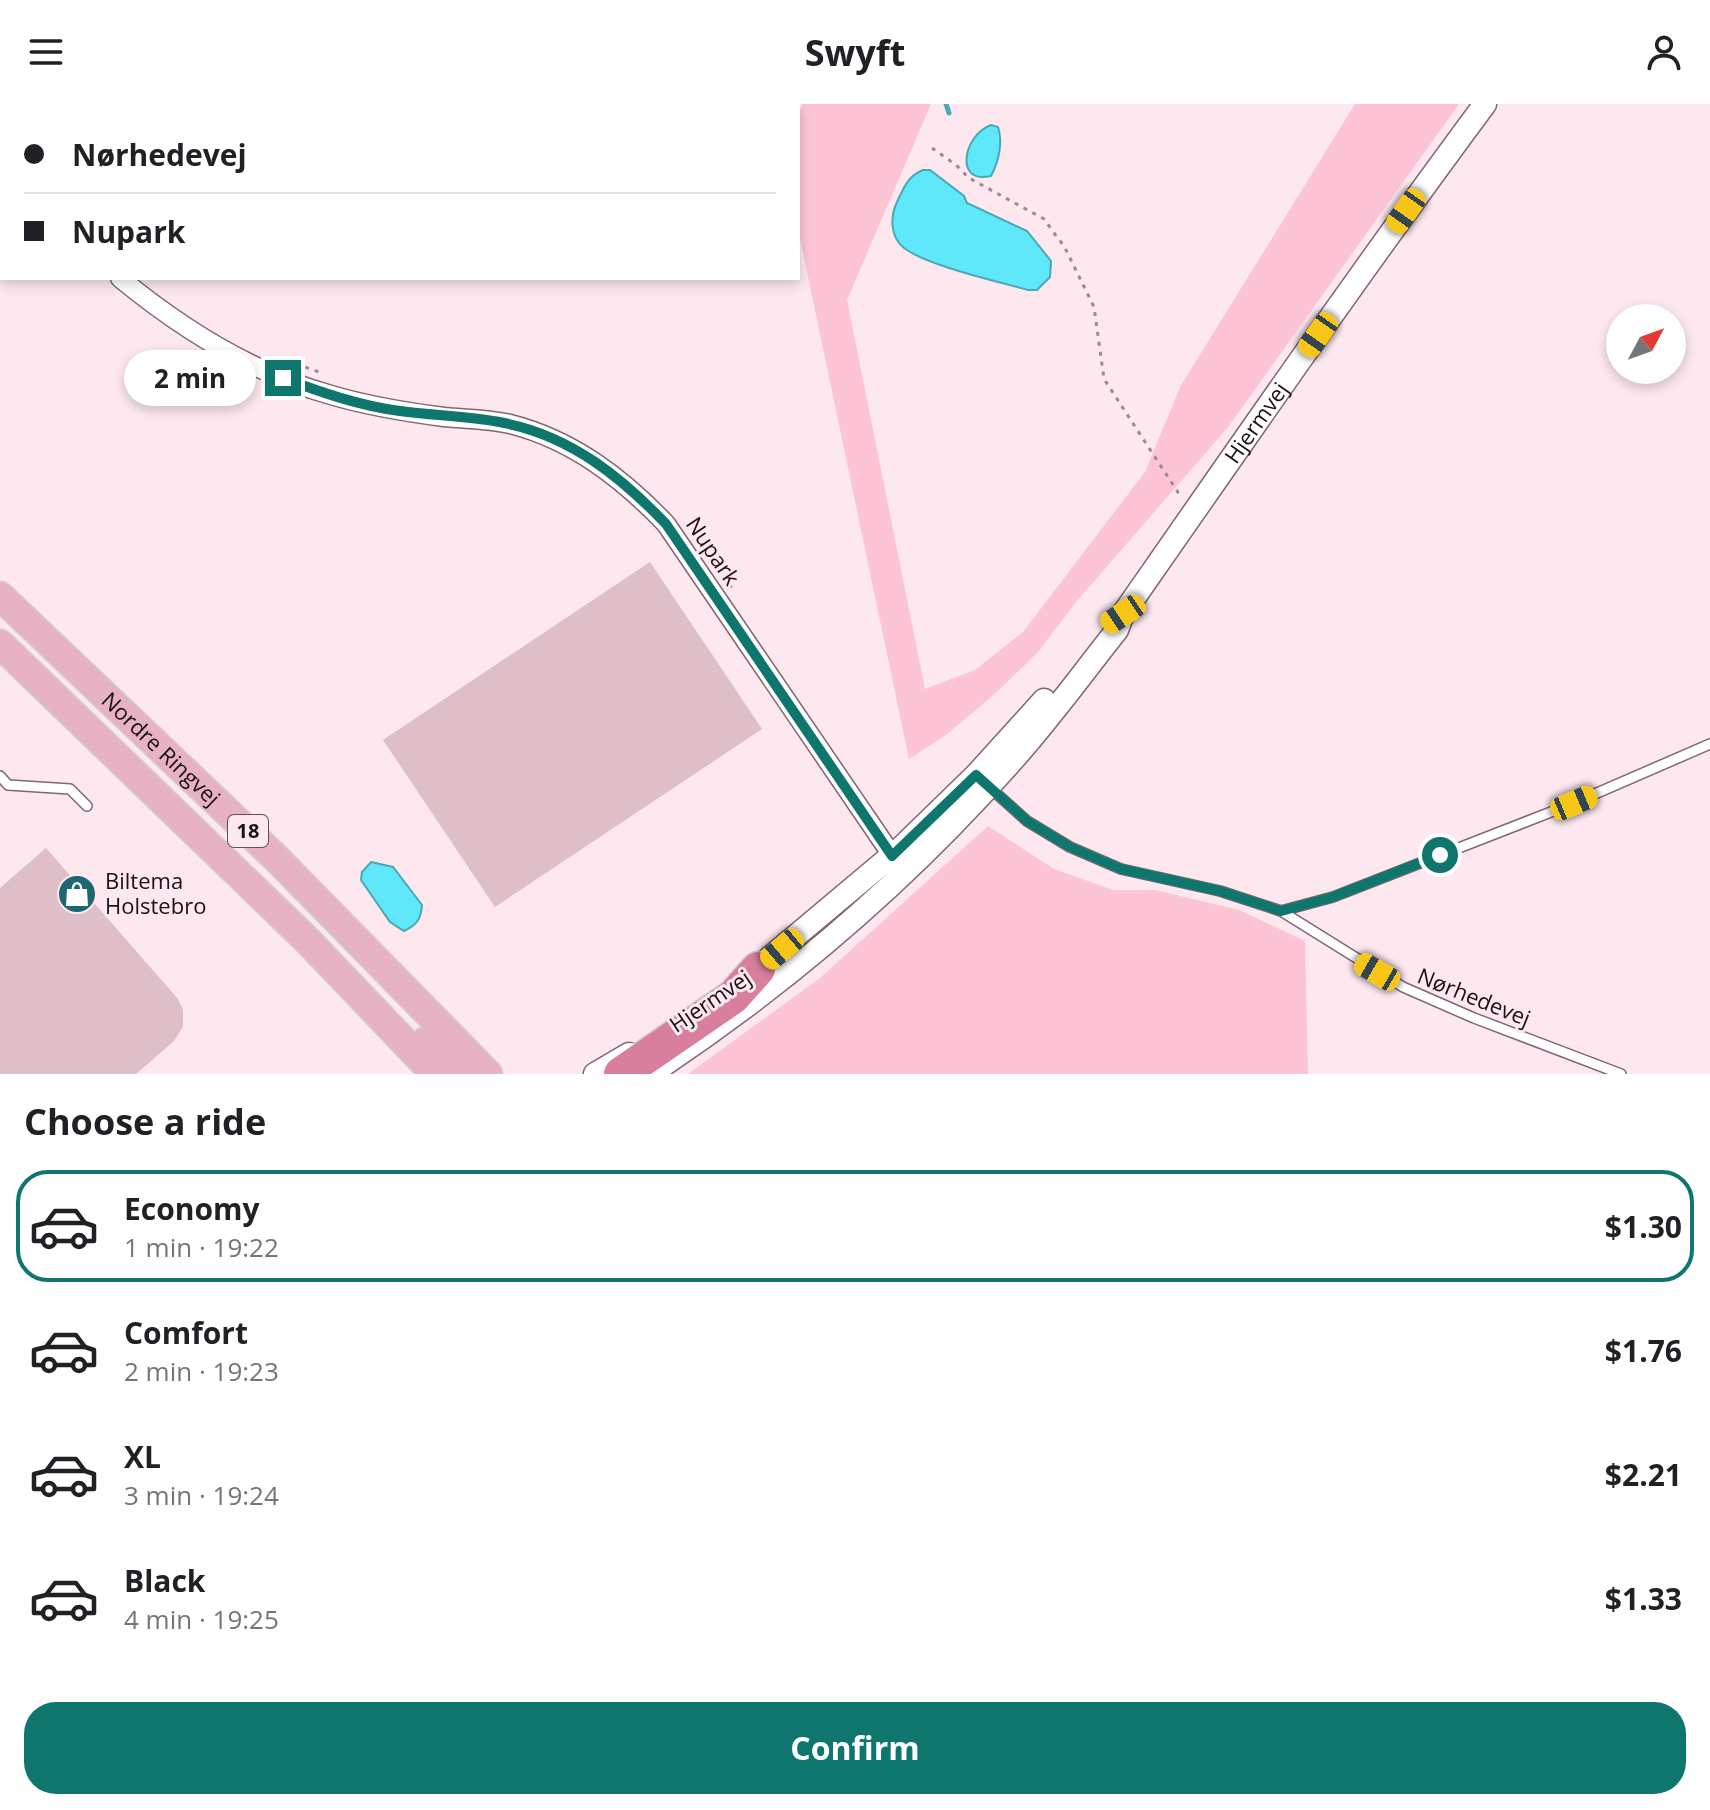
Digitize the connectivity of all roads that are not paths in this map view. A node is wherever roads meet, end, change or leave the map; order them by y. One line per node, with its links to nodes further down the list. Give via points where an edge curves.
1 (1485, 104): 7 (street, Hjermvej, via 1196,508 1117,630)
2 (122, 280): 9 (street, Nupark, via 194,334 260,370 395,411 507,423 567,445 635,491 666,524)
3 (0, 596): 15 (main road, Nordre Ringvej / 18, via 277,859)
4 (0, 644): 11 (main road, Nordre Ringvej / 18)
5 (1710, 744): 10 (lane, via 1333,897)
6 (0, 776): 8 (lane, via 8,785 70,789)
7 (982, 781): 9 (street, Hjermvej); 10 (lane, Nørhedevej, via 1027,821 1108,864)
8 (87, 806)
9 (898, 864): 12 (street, Hjermvej); 18 (street, Hjermvej, via 803,964)
10 (1281, 911): 19 (lane, Nørhedevej, via 1403,987)
11 (307, 940): 13 (main road, Nordre Ringvej / 18); 14 (main road, via 364,980)
12 (758, 969): 16 (street, Hjermvej); 17 (highway, via 733,997)
13 (435, 1074)
14 (459, 1074)
15 (488, 1074)
16 (595, 1074)
17 (621, 1074)
18 (650, 1074)
19 (1621, 1074)

